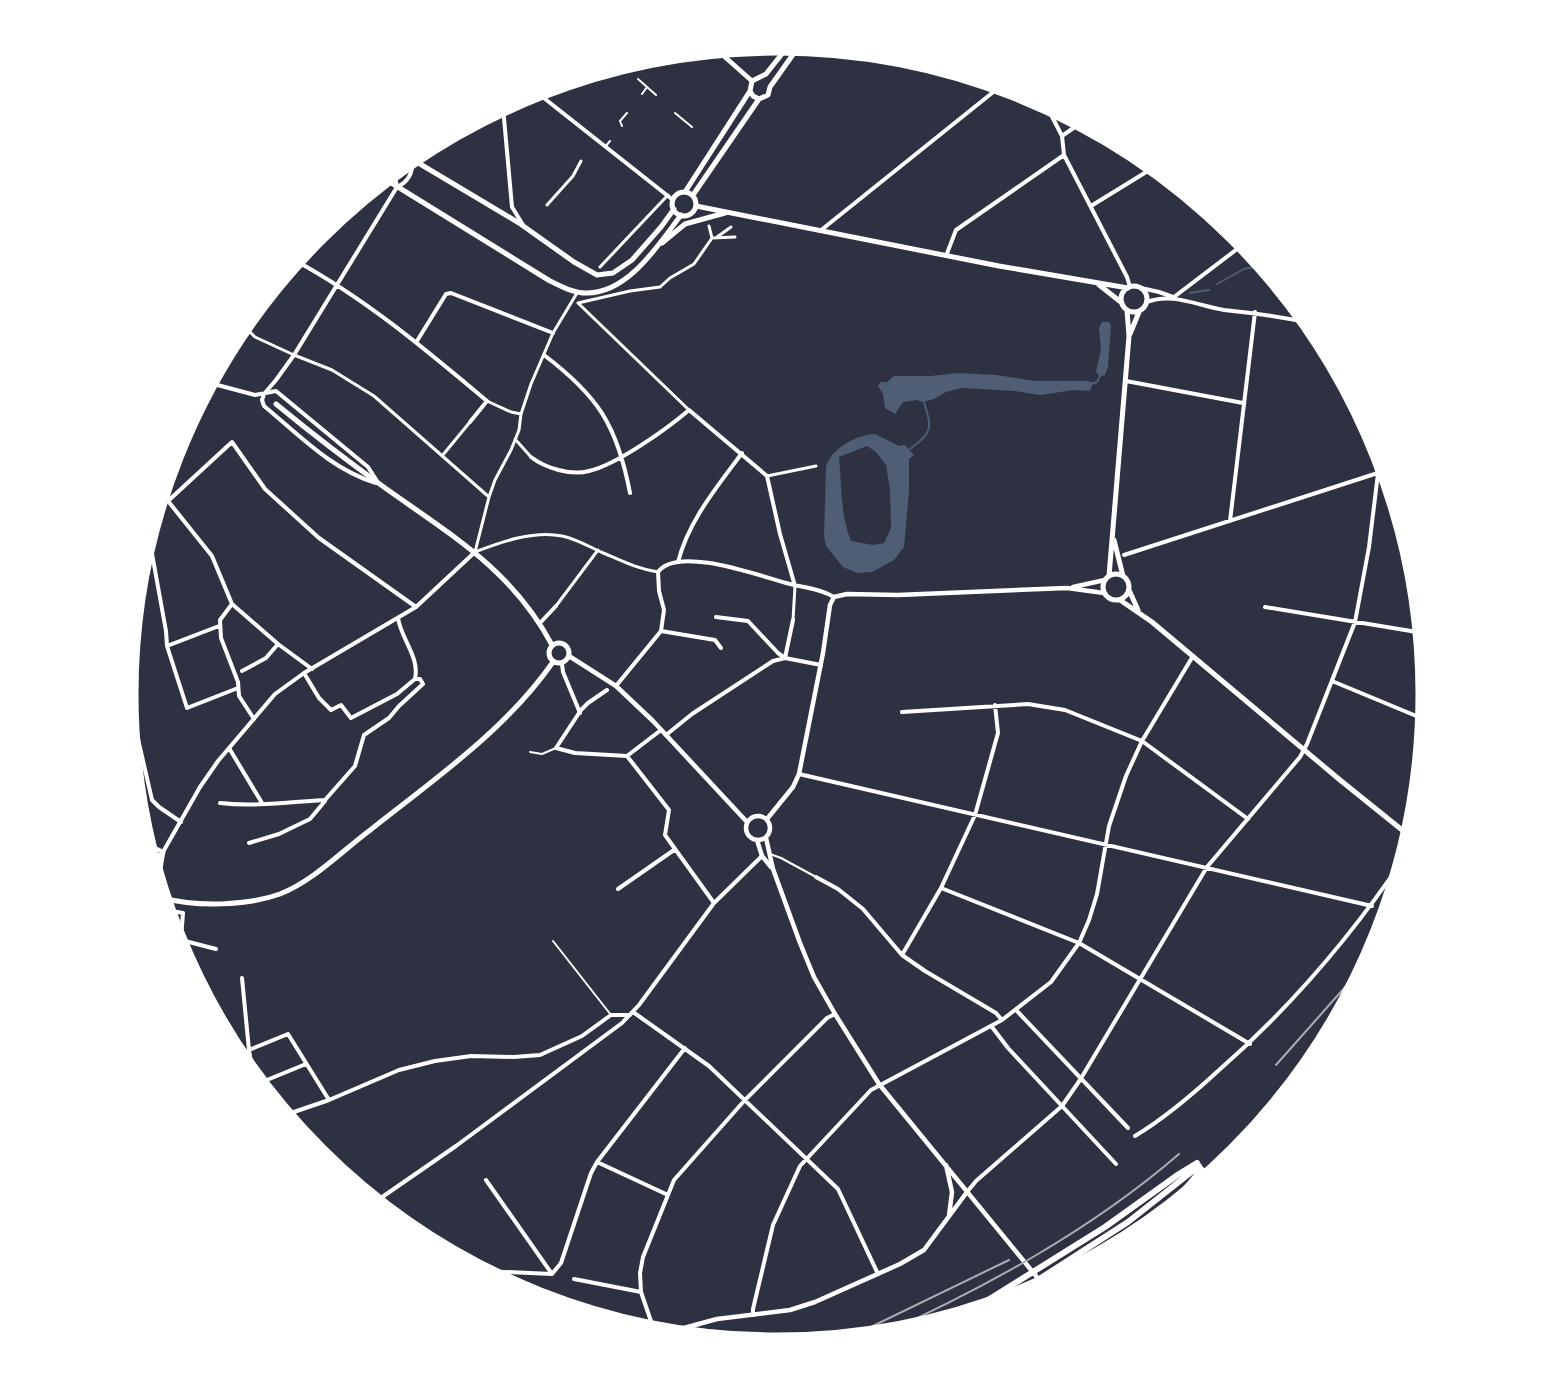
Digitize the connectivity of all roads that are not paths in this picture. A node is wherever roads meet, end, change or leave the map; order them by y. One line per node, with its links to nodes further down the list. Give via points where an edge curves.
1 (781, 54): 4 (main road)
2 (794, 54): 8 (main road)
3 (724, 56): 6 (street)
4 (761, 78): 6 (main road); 8 (main road)
5 (638, 79): 7 (lane)
6 (752, 81): 9 (main road)
7 (647, 87): 11 (lane); 12 (lane)
8 (771, 87): 14 (main road, via 768,95)
9 (750, 91): 14 (main road); 33 (main road)
10 (994, 92): 46 (street)
11 (642, 93)
12 (656, 95)
13 (544, 99): 24 (street)
14 (759, 99): 35 (main road)
15 (627, 113): 19 (lane, via 620,122)
16 (675, 113): 20 (lane)
17 (503, 116): 43 (street, via 512,207)
18 (1052, 116): 22 (street)
19 (622, 126)
20 (692, 127)
21 (1074, 127): 22 (street)
22 (1062, 136): 25 (street)
23 (610, 141): 24 (lane)
24 (605, 147): 34 (street)
25 (1064, 155): 39 (street); 51 (street, via 956,230)
26 (581, 161): 37 (street)
27 (418, 165): 43 (main road)
28 (413, 169): 32 (street, via 405,184)
29 (1147, 171): 39 (street)
30 (396, 181): 32 (street)
31 (392, 183): 32 (main road)
32 (397, 187): 54 (street); 58 (main road, via 544,277)
33 (685, 192): 35 (main road); 36 (main road)
34 (668, 195): 36 (street); 53 (street)
35 (693, 195): 38 (main road)
36 (673, 200): 40 (main road)
37 (547, 205)
38 (696, 206): 41 (main road); 42 (main road, via 690,214)
39 (1091, 206): 56 (street)
40 (674, 209): 42 (main road); 43 (main road, via 621,269 602,276 589,272)
41 (726, 213): 46 (main road); 49 (main road, via 685,224)
42 (681, 215): 49 (main road)
43 (523, 226)
44 (709, 226): 47 (street)
45 (731, 227): 47 (street)
46 (820, 231): 51 (main road)
47 (714, 237): 48 (street); 62 (street, via 694,264 660,287)
48 (735, 237)
49 (657, 247): 58 (main road, via 629,276 600,291)
50 (1237, 249): 59 (street)
51 (946, 256): 55 (main road)
52 (303, 265): 54 (street)
53 (600, 267)
54 (338, 284): 71 (street); 72 (street)
55 (1098, 284): 56 (main road); 63 (main road)
56 (1129, 288): 57 (main road); 63 (main road)
57 (1141, 288): 59 (street); 61 (main road)
58 (578, 292): 60 (street)
59 (1173, 297): 61 (street); 66 (street)
60 (574, 300): 62 (street); 69 (street)
61 (1147, 302): 65 (main road)
62 (578, 303): 82 (street)
63 (1122, 303): 64 (main road)
64 (1126, 310): 65 (main road); 70 (main road)
65 (1140, 311): 70 (main road)
66 (1255, 312): 67 (street); 80 (street)
67 (1297, 320)
68 (250, 332): 72 (street)
69 (553, 333): 71 (street, via 451,293 446,294); 73 (street)
70 (1129, 336): 75 (main road)
71 (417, 342): 79 (street)
72 (294, 355): 74 (street); 87 (street, via 332,370 374,396)
73 (544, 355): 83 (street); 88 (street, via 590,395)
74 (276, 380): 77 (street); 78 (street)
75 (1126, 381): 80 (street); 98 (main road)
76 (217, 385): 78 (street)
77 (276, 391): 78 (street); 94 (street, via 368,467)
78 (264, 394): 94 (street, via 264,406 338,467)
79 (487, 401): 83 (street); 84 (street)
80 (1243, 403): 97 (street)
81 (276, 404): 94 (main road)
82 (689, 410): 86 (street); 88 (street)
83 (521, 414): 85 (street)
84 (470, 422): 87 (street)
85 (515, 439): 89 (street); 96 (street)
86 (742, 453): 93 (street); 103 (street, via 701,508)
87 (442, 456): 96 (street)
88 (622, 456): 89 (street, via 580,473 552,468); 95 (street)
89 (531, 457)
90 (816, 466): 93 (street)
91 (1379, 472): 97 (street)
92 (1380, 475): 121 (street)
93 (767, 476): 107 (street)
94 (379, 484): 100 (main road)
95 (630, 493)
96 (489, 497): 100 (street)
97 (1230, 521): 101 (street)
98 (1112, 536): 105 (main road); 106 (main road)
99 (598, 550): 100 (street, via 560,536 542,535 506,541); 104 (street); 114 (street)
100 (475, 552): 115 (street); 122 (main road, via 517,592)
101 (1124, 555)
102 (153, 558): 128 (street)
103 (678, 562): 104 (street); 107 (street, via 707,562)
104 (658, 572): 124 (street, via 664,610)
105 (1124, 576): 106 (main road); 109 (main road)
106 (1107, 578): 108 (street); 110 (main road)
107 (795, 586): 111 (street, via 818,589); 120 (street)
108 (1067, 588): 110 (street); 111 (street)
109 (1129, 590): 112 (main road); 117 (main road)
110 (1104, 593): 112 (main road)
111 (834, 597): 135 (street)
112 (1120, 600): 117 (main road)
113 (232, 604): 115 (street, via 212,556 168,501 232,442 265,489 319,538); 123 (street); 126 (street)
114 (556, 606): 122 (street)
115 (416, 607): 119 (street)
116 (1265, 607): 121 (street)
117 (1139, 611): 131 (main road)
118 (716, 617): 132 (street, via 748,621)
119 (398, 618): 136 (street); 139 (street, via 413,657)
120 (793, 620): 132 (street)
121 (1355, 622): 125 (street); 140 (street)
122 (540, 623): 127 (main road)
123 (219, 626): 128 (street); 137 (street)
124 (662, 631): 129 (street, via 715,640); 141 (street)
125 (1415, 632)
126 (278, 644): 136 (street); 137 (street, via 266,658)
127 (552, 645): 130 (main road, via 565,645); 133 (main road, via 548,655)
128 (166, 646): 142 (street, via 187,708)
129 (721, 648)
130 (569, 656): 134 (main road); 141 (street)
131 (1193, 656): 151 (street); 155 (main road)
132 (785, 658): 135 (street); 150 (street, via 773,660)
133 (553, 663): 134 (main road); 186 (main road, via 517,706 463,756 297,885 250,900 201,904)
134 (562, 664): 146 (street)
135 (821, 665): 158 (street)
136 (312, 669): 138 (street)
137 (238, 672): 142 (street)
138 (304, 674): 139 (street, via 331,710 340,705 351,718); 148 (street, via 275,694)
139 (415, 679): 159 (street, via 423,684 389,718 364,735 355,766)
140 (1332, 681): 147 (street); 155 (street)
141 (616, 686): 149 (street)
142 (238, 688): 148 (street)
143 (607, 690): 146 (street, via 588,703)
144 (995, 705): 145 (street); 151 (street, via 1028,704 1065,710); 162 (street, via 998,733)
145 (902, 712)
146 (581, 714): 153 (street)
147 (1417, 716)
148 (254, 719): 152 (street)
149 (661, 730): 150 (street); 157 (street)
150 (666, 735): 166 (street)
151 (1142, 741): 164 (street); 171 (street, via 1126,776)
152 (229, 748): 161 (street); 165 (street, via 200,787)
153 (556, 748): 156 (lane, via 542,754); 157 (street)
154 (140, 749): 165 (street, via 152,800)
155 (1304, 750): 164 (street); 167 (main road)
156 (530, 752)
157 (627, 756): 173 (street, via 669,810 665,835)
158 (799, 774): 162 (street); 163 (street)
159 (325, 800): 161 (street); 170 (street, via 310,819)
160 (220, 803): 161 (street)
161 (262, 803)
162 (975, 814): 171 (street); 183 (street)
163 (767, 819): 166 (street, via 755,816); 168 (street, via 771,829)
164 (1248, 819): 179 (street)
165 (181, 822): 174 (street)
166 (747, 822): 169 (street, via 748,836)
167 (1403, 831)
168 (766, 838): 169 (street); 175 (street)
169 (758, 840): 176 (street)
170 (249, 843)
171 (1104, 845): 179 (street); 193 (street, via 1097,894)
172 (156, 849): 174 (street)
173 (674, 849): 184 (street); 187 (street)
174 (163, 852): 177 (main road); 178 (main road)
175 (769, 854): 176 (street); 180 (street); 182 (lane)
176 (762, 856): 180 (street); 187 (street)
177 (159, 858)
178 (161, 865)
179 (1207, 867): 188 (street); 197 (street)
180 (773, 869): 200 (street, via 802,950)
181 (1392, 875): 188 (street)
182 (816, 877): 195 (street, via 863,909)
183 (941, 888): 193 (street); 195 (street)
184 (618, 889)
185 (171, 899): 186 (main road)
186 (173, 901)
187 (714, 903): 199 (street)
188 (1372, 906): 204 (street)
189 (175, 912): 190 (street, via 183,913)
190 (182, 930)
191 (187, 941): 194 (street)
192 (553, 941): 201 (lane)
193 (1079, 943): 197 (street); 198 (street, via 1051,982)
194 (216, 949)
195 (902, 955): 202 (street, via 996,1012)
196 (242, 978): 206 (street)
197 (1142, 979): 204 (street); 210 (street)
198 (1016, 1010): 202 (street); 210 (street)
199 (632, 1014): 201 (street); 205 (street); 227 (street)
200 (835, 1014): 211 (street); 213 (street, via 826,1018)
201 (611, 1015): 212 (street, via 582,1036 540,1054 435,1061 399,1070)
202 (1002, 1020): 203 (street)
203 (992, 1027): 211 (street); 214 (street)
204 (1250, 1044): 217 (street, via 1195,1092)
205 (685, 1048): 213 (street); 219 (street)
206 (249, 1050): 207 (street); 208 (street, via 288,1034)
207 (250, 1057)
208 (306, 1064): 209 (street); 212 (street)
209 (267, 1080)
210 (1080, 1080): 214 (street); 216 (street)
211 (879, 1084): 218 (street); 220 (street)
212 (329, 1100): 215 (street)
213 (744, 1101): 218 (street); 226 (street, via 674,1180)
214 (1062, 1106): 221 (street); 225 (street)
215 (292, 1112)
216 (1128, 1128)
217 (1135, 1136)
218 (806, 1160): 231 (street, via 838,1189); 237 (street, via 774,1220)
219 (597, 1162): 226 (street); 230 (street, via 561,1263)
220 (945, 1163): 225 (street); 228 (street, via 952,1192)
221 (1116, 1164)
222 (1199, 1166): 224 (highway); 232 (highway, via 1179,1174 1105,1227); 233 (highway, via 1128,1222)
223 (486, 1180): 230 (street)
224 (1193, 1182)
225 (967, 1192): 228 (street); 235 (street)
226 (668, 1194): 236 (street, via 643,1257)
227 (381, 1198)
228 (948, 1218): 231 (street, via 924,1250)
229 (501, 1272): 230 (street)
230 (552, 1274)
231 (878, 1274): 237 (street, via 815,1302)
232 (1047, 1275)
233 (1041, 1278)
234 (574, 1279): 236 (street)
235 (1038, 1279)
236 (641, 1292): 238 (street)
237 (753, 1316): 239 (street, via 717,1319)
238 (651, 1323)
239 (683, 1328)

